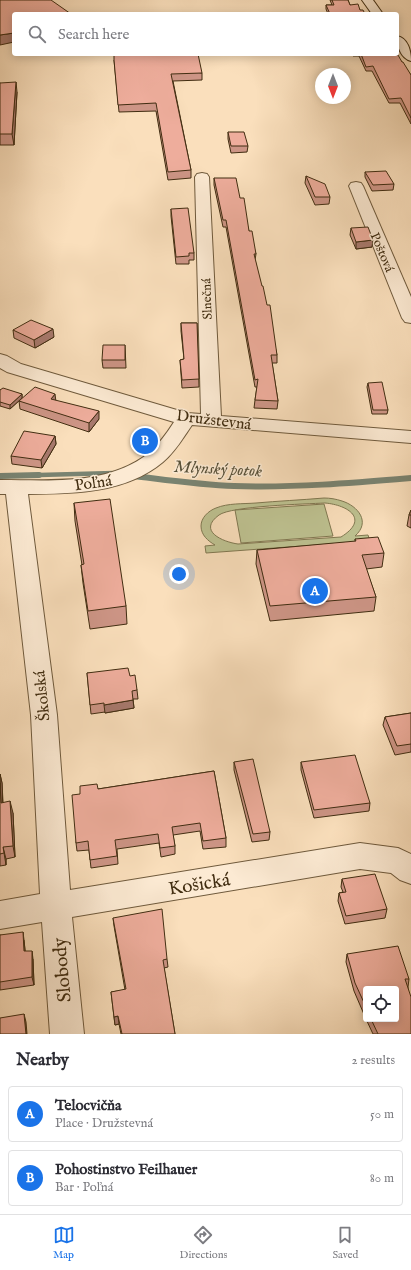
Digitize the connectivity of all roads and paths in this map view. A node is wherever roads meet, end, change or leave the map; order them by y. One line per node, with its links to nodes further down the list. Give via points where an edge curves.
1 (367, 0): 2 (street)
2 (376, 12)
3 (399, 42): 4 (street)
4 (411, 57)
5 (202, 178): 10 (street, Slnečná)
6 (356, 186): 7 (street, Poštová)
7 (411, 318)
8 (0, 360): 9 (street, Družstevná, via 14,368)
9 (186, 419): 10 (street, Družstevná); 12 (street, Poľná, via 156,458 137,471 109,482)
10 (211, 421): 11 (street, Družstevná)
11 (411, 437)
12 (8, 487): 14 (street, Školská, via 44,715)
13 (404, 866): 14 (street, Košická, via 360,856)
14 (56, 906): 15 (street, Košická); 16 (street, Slobody)
15 (0, 915)
16 (67, 1034)

